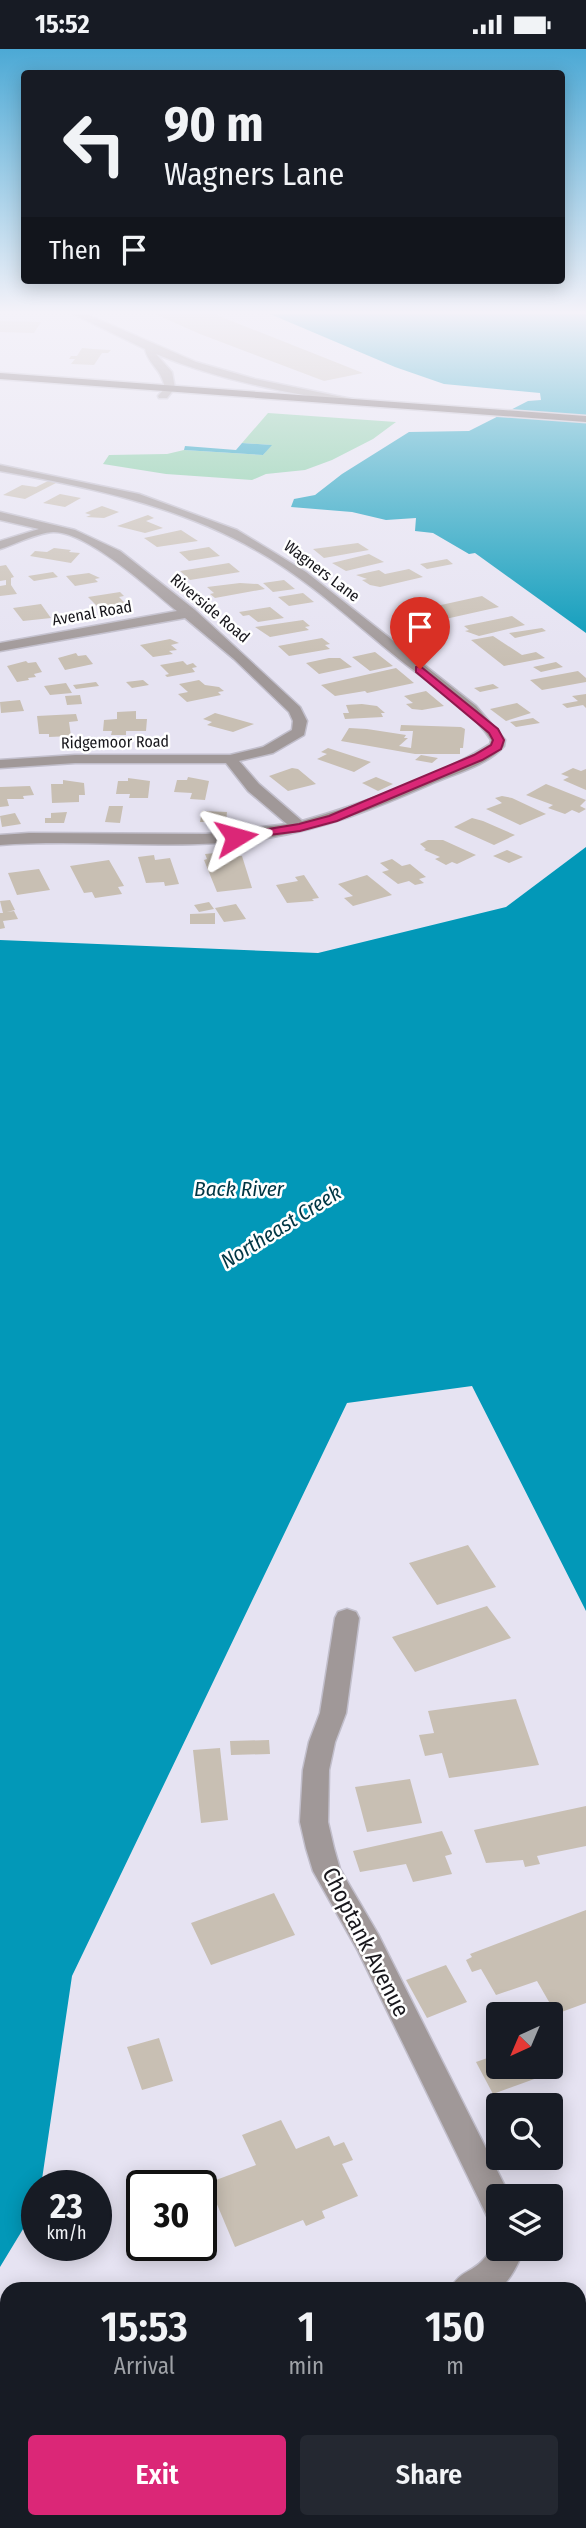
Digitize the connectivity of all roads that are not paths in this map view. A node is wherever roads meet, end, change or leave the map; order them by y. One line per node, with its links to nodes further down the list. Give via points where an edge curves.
1 (0, 468): 9 (street, Wagners Lane, via 91,484 152,502 263,549 494,731 497,747 478,758)
2 (0, 516): 3 (street, Riverside Road)
3 (54, 528): 4 (street); 5 (street, Riverside Road, via 109,550)
4 (0, 545)
5 (190, 613): 6 (street, Avenal Road); 7 (street, Riverside Road, via 286,701 300,721 299,732 283,743)
6 (0, 647)
7 (230, 759): 8 (street, Ridgemoor Road); 9 (street, via 262,798)
8 (0, 764)
9 (300, 827): 10 (street, Wagners Lane, via 236,837)
10 (0, 840)
11 (347, 1618): 12 (street, Choptank Avenue, via 333,1713 316,1770 314,1822 320,1848 327,1871 368,1943)
12 (488, 2184)
13 (502, 2261): 14 (street)
14 (483, 2282)

